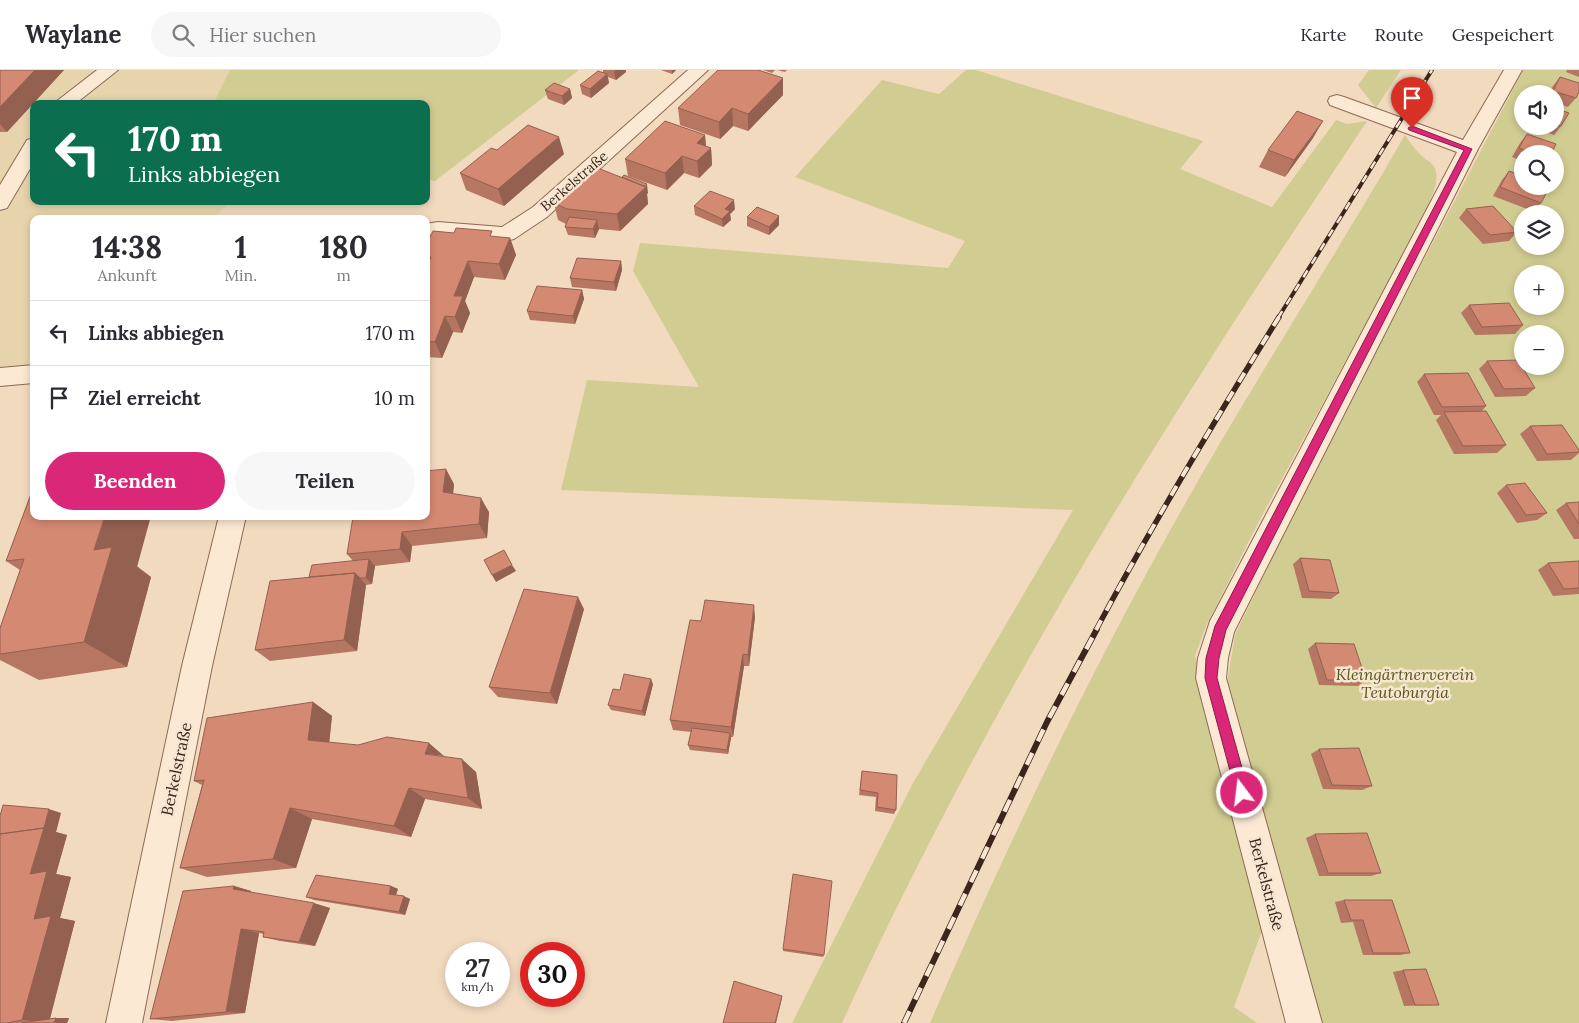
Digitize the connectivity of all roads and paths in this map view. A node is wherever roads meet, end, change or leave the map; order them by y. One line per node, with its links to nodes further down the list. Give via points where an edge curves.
1 (109, 70): 4 (street)
2 (699, 70): 9 (street, Berkelstraße, via 540,212 506,234)
3 (1514, 70): 6 (street, Berkelstraße)
4 (68, 100)
5 (1337, 101): 6 (street)
6 (1468, 149): 14 (street, Berkelstraße, via 1220,630 1212,658 1211,678)
7 (30, 151): 8 (street)
8 (0, 203)
9 (430, 231)
10 (30, 374): 11 (street)
11 (0, 377)
12 (232, 520): 13 (street, Berkelstraße, via 197,666)
13 (124, 1023)
14 (1304, 1023)

